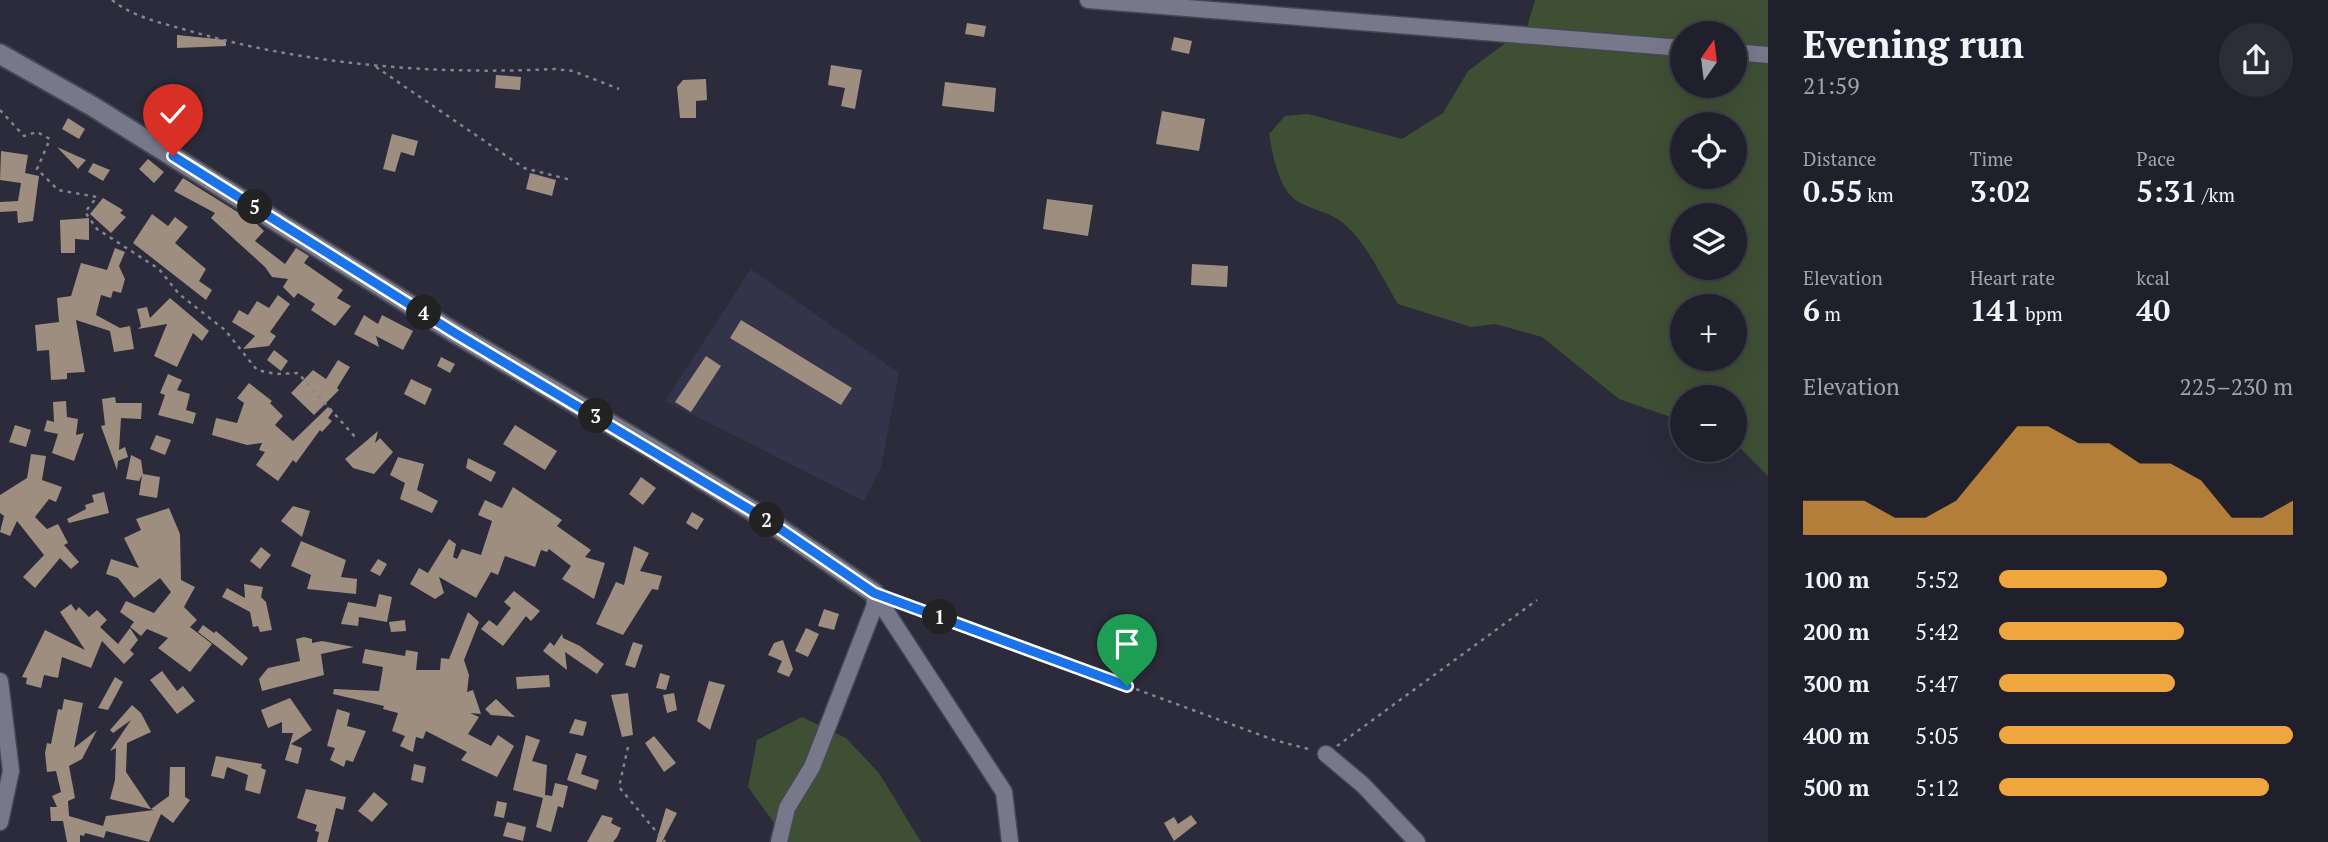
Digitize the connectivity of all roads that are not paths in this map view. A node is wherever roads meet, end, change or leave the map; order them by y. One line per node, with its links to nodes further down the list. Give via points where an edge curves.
1 (1088, 0): 2 (street)
2 (1670, 47)
3 (1747, 53): 5 (street)
4 (0, 54): 6 (street, via 663,455)
5 (1768, 55)
6 (874, 593): 10 (street, via 875,605 811,767 787,808); 11 (street, via 1004,792)
7 (0, 681): 9 (street, via 11,771)
8 (1326, 754): 12 (street)
9 (0, 822)
10 (779, 842)
11 (1010, 842)
12 (1417, 842)

